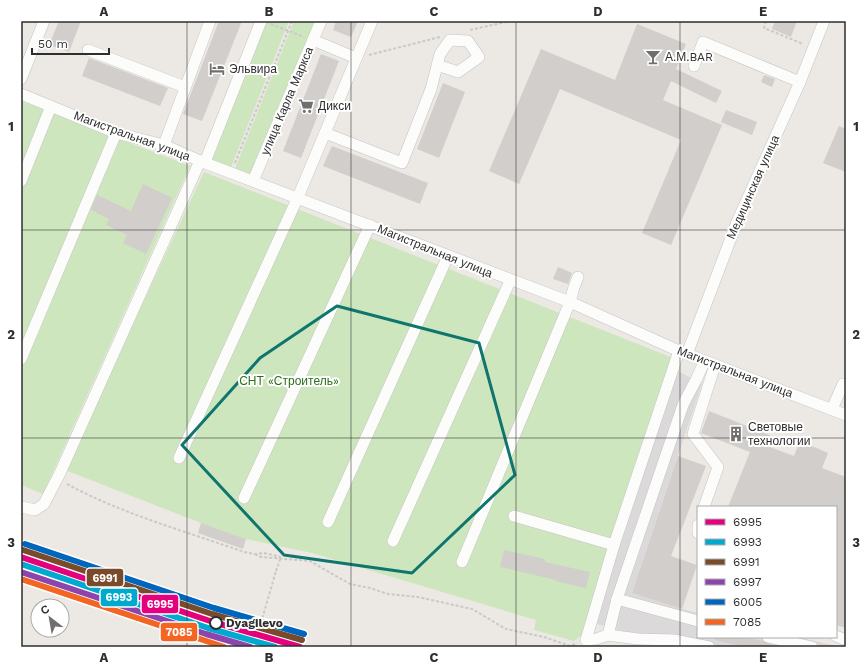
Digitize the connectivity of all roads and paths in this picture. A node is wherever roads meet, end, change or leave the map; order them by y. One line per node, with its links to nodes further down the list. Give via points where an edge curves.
1 (44, 21): 19 (street)
2 (210, 21): 21 (street)
3 (292, 21): 10 (path)
4 (321, 21): 13 (street, улица Карла Маркса)
5 (372, 21): 16 (street)
6 (510, 21): 11 (path)
7 (766, 21): 14 (path, via 764,28)
8 (824, 21): 14 (street, Медицинская улица)
9 (265, 22): 10 (path); 27 (street)
10 (288, 31): 13 (path); 28 (path)
11 (464, 31)
12 (442, 36): 16 (path)
13 (313, 40): 16 (street); 29 (street, улица Карла Маркса)
14 (814, 48): 20 (street, Медицинская улица)
15 (88, 50): 21 (street)
16 (356, 58): 25 (street)
17 (437, 65): 25 (street, via 431,89 402,163)
18 (694, 66): 20 (street, via 703,42)
19 (21, 79)
20 (800, 82): 37 (street, Медицинская улица, via 737,222)
21 (185, 87): 26 (street)
22 (21, 94): 23 (street, Магистральная улица)
23 (51, 106): 24 (street, Магистральная улица); 30 (street)
24 (116, 133): 26 (street, Магистральная улица); 38 (street)
25 (325, 133): 31 (street)
26 (164, 145): 27 (street, Магистральная улица)
27 (203, 162): 28 (street, Магистральная улица); 45 (street)
28 (231, 172): 29 (street, Магистральная улица)
29 (253, 180): 31 (street, Магистральная улица)
30 (21, 181)
31 (298, 197): 32 (street, Магистральная улица); 44 (street)
32 (370, 225): 33 (street, Магистральная улица); 46 (street)
33 (448, 256): 35 (street, Магистральная улица); 50 (street)
34 (578, 278): 36 (street)
35 (510, 281): 36 (street, Магистральная улица); 51 (street)
36 (570, 302): 37 (street, Магистральная улица); 54 (street)
37 (683, 353): 39 (street, Магистральная улица); 52 (street, Медицинская улица)
38 (21, 358)
39 (704, 361): 40 (street, Магистральная улица); 55 (street, via 683,405)
40 (715, 365): 42 (street, Магистральная улица); 47 (street, via 693,434 718,467)
41 (843, 384): 42 (street)
42 (832, 409): 43 (street, Магистральная улица)
43 (846, 414)
44 (178, 458)
45 (60, 473): 48 (street, via 44,504 35,510); 53 (path, via 64,482 88,495 139,516)
46 (244, 498)
47 (704, 506)
48 (21, 507)
49 (514, 516): 52 (street)
50 (328, 522)
51 (392, 541)
52 (614, 545): 60 (street, Медицинская улица)
53 (255, 554): 60 (path, via 261,557 310,561 350,584 388,594 418,597 472,609 506,629 544,637 570,646); 61 (path, bridge, via 264,552 281,557)
54 (462, 562)
55 (617, 599): 56 (street); 58 (street)
56 (697, 621)
57 (224, 631): 61 (path)
58 (608, 636): 60 (street); 63 (street, via 674,640)
59 (772, 638): 64 (street)
60 (586, 640)
61 (255, 642): 62 (path)
62 (254, 647)
63 (709, 647)
64 (812, 647)

